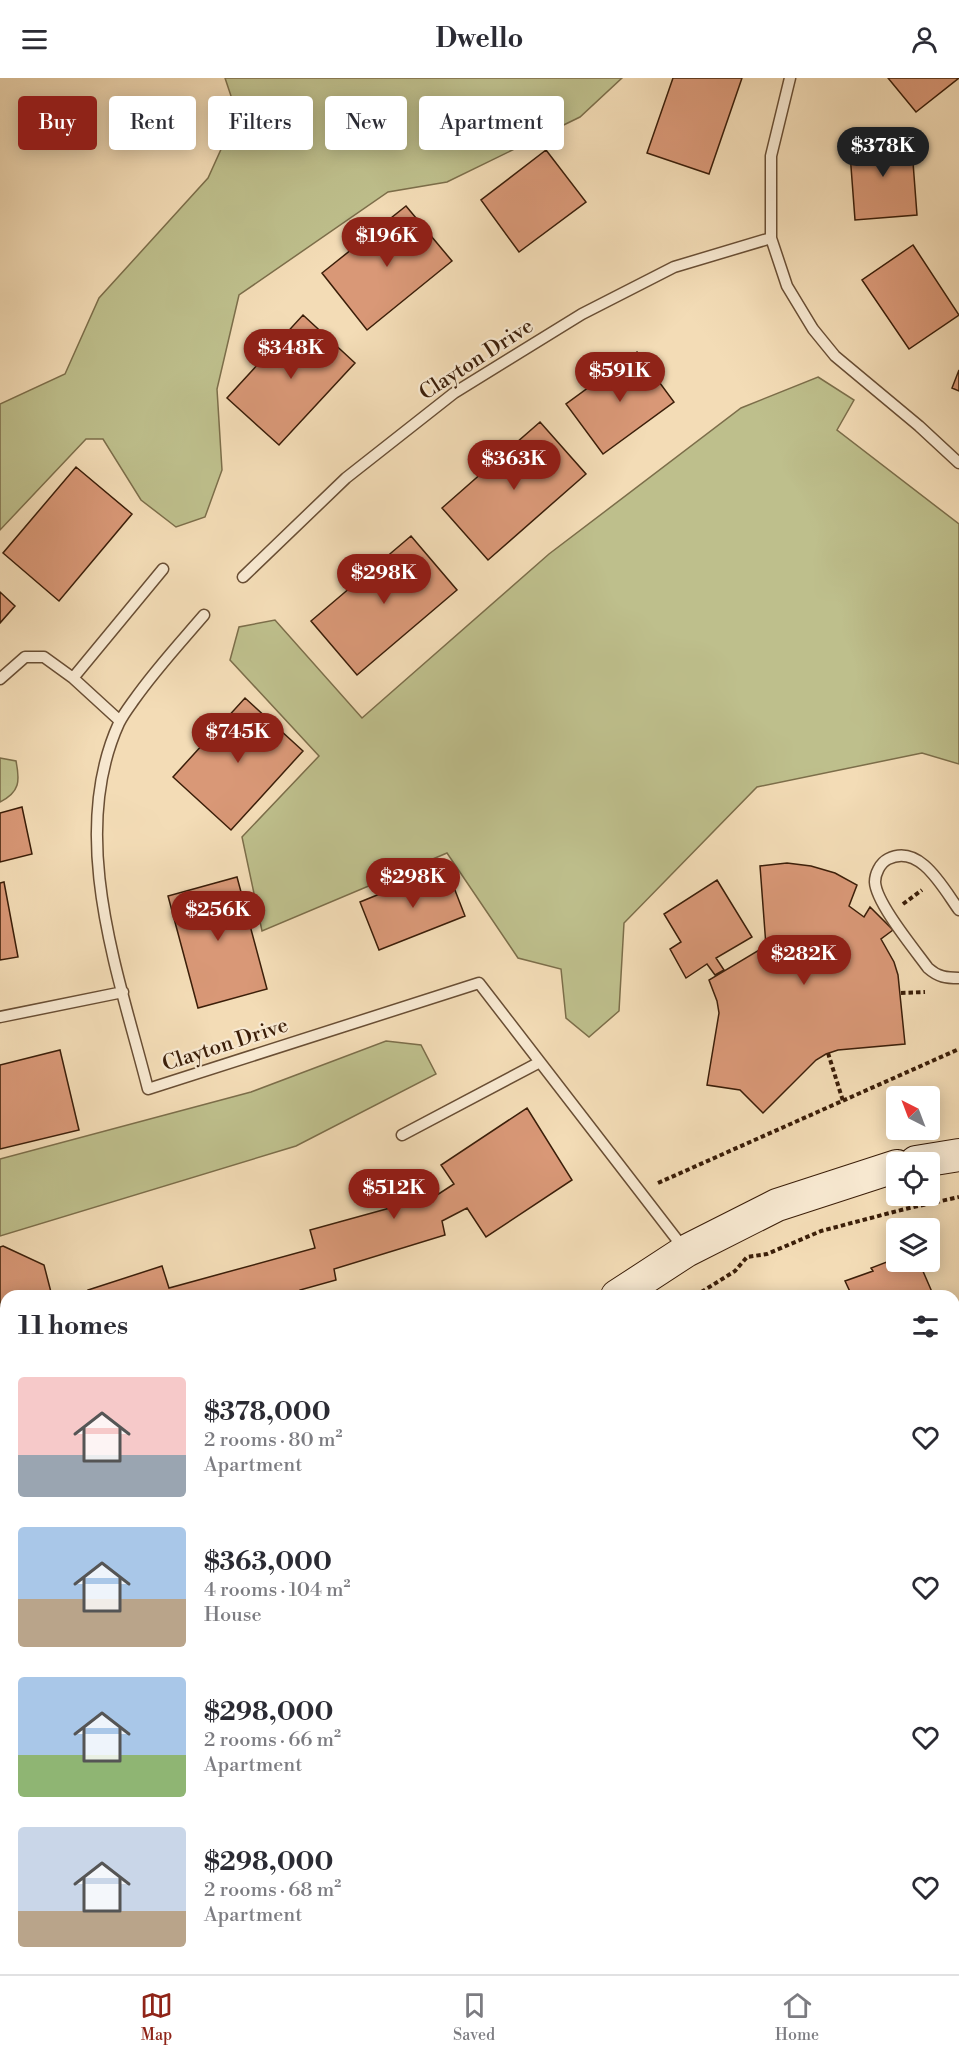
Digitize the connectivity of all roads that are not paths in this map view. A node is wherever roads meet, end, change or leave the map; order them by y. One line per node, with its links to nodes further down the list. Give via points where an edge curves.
1 (790, 78): 2 (lane, via 771,156)
2 (771, 238): 3 (lane, via 787,286 835,357); 5 (lane, Clayton Drive, via 674,267 582,314 454,393 346,478)
3 (959, 463)
4 (163, 569): 7 (lane)
5 (243, 577)
6 (204, 615): 9 (lane, Clayton Drive, via 149,678)
7 (73, 678): 8 (lane, via 44,657 25,657); 9 (lane)
8 (0, 679)
9 (120, 721): 12 (lane, Clayton Drive, via 104,764 96,831 103,912)
10 (959, 910): 11 (lane, via 937,879 911,857 897,855 885,861 878,871 878,893 928,968 936,975)
11 (959, 978)
12 (123, 992): 13 (lane); 14 (lane, Clayton Drive, via 148,1089 479,983)
13 (0, 1017)
14 (540, 1062): 15 (lane); 21 (lane, Clayton Drive)
15 (402, 1134)
16 (959, 1155): 17 (main road)
17 (940, 1159)
18 (959, 1166): 19 (main road)
19 (940, 1167)
20 (886, 1170): 21 (main road, via 777,1205)
21 (686, 1251): 22 (main road)
22 (626, 1290)

